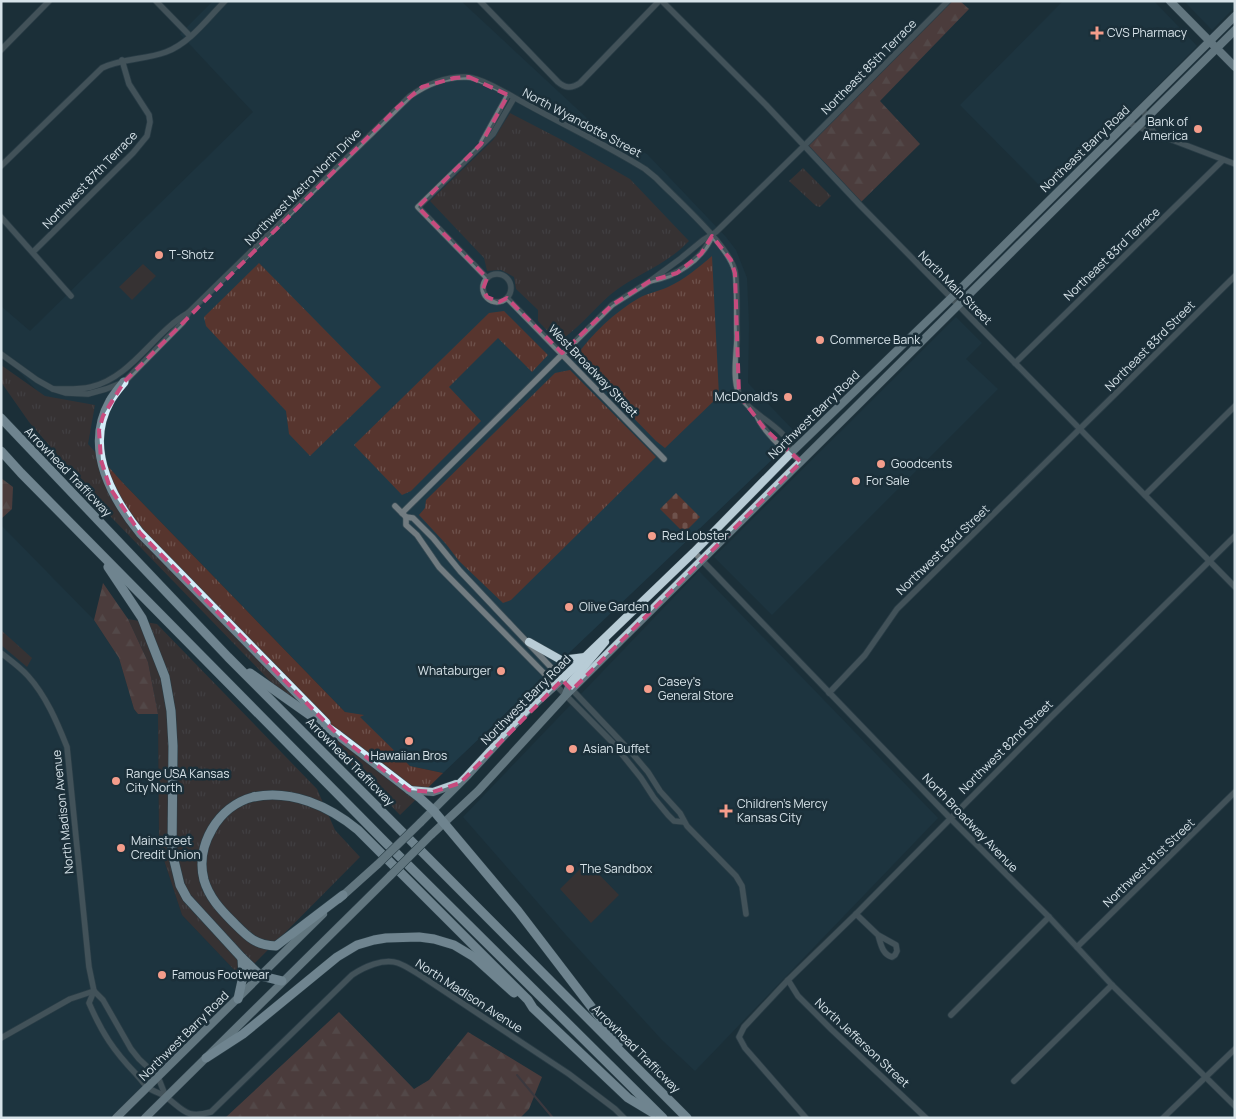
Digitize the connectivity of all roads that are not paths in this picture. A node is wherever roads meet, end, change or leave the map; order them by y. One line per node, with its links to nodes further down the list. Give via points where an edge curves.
1 (49, 1): 13 (street)
2 (156, 1): 10 (street)
3 (225, 1): 10 (street)
4 (480, 1): 5 (street, via 565,87 580,83)
5 (661, 1): 25 (street, North Main Street)
6 (948, 1): 25 (street, Northeast 85th Terrace)
7 (1170, 1): 11 (main road)
8 (1235, 16): 11 (main road, Northeast Barry Road)
9 (1235, 30): 12 (main road, Northeast Barry Road)
10 (190, 36): 14 (street, via 165,53)
11 (1209, 41): 12 (main road); 19 (main road, Northeast Barry Road)
12 (1216, 48): 15 (main road); 20 (main road, Northeast Barry Road)
13 (1, 50)
14 (122, 60): 28 (street, via 94,73); 31 (street, Northwest 87th Terrace, via 132,90 148,115 147,136)
15 (1235, 67)
16 (437, 81): 17 (street, North Wyandotte Street, via 469,77); 38 (street, Northwest Metro North Drive, via 398,106)
17 (508, 95): 18 (street, North Wyandotte Street); 24 (street)
18 (514, 98): 24 (street, via 493,134); 30 (street, North Wyandotte Street, via 645,169)
19 (1143, 108): 20 (street); 21 (main road, Northeast Barry Road)
20 (1146, 118): 22 (main road, Northeast Barry Road); 23 (street)
21 (1128, 124): 22 (street); 36 (main road, Northeast Barry Road)
22 (1137, 127): 23 (street); 37 (main road, Northeast Barry Road)
23 (1154, 133): 26 (street)
24 (481, 144): 33 (street, via 418,207)
25 (804, 146): 30 (street, Northeast 85th Terrace); 36 (street, North Main Street)
26 (1223, 160): 27 (street); 41 (street, Northeast 83rd Terrace)
27 (1235, 164)
28 (1, 166)
29 (1, 217): 31 (street)
30 (712, 236): 39 (street, Northeast 85th Terrace, via 612,305); 48 (street, North Wyandotte Street, via 731,260 735,273 738,390 756,413 790,443)
31 (33, 252): 34 (street)
32 (1235, 276): 46 (street, Northeast 83rd Street)
33 (487, 278): 35 (street, via 483,289 487,298 499,302); 35 (street, via 497,273 507,277 512,287)
34 (71, 296)
35 (507, 298): 39 (street, West Broadway Street)
36 (951, 298): 37 (street, North Main Street); 48 (main road, Northwest Barry Road)
37 (958, 305): 41 (street, North Main Street); 50 (main road, Northwest Barry Road)
38 (188, 313): 42 (street, Northwest Metro North Drive, via 175,321); 42 (street, Northwest Metro North Drive, via 183,322)
39 (562, 353): 49 (street, West Broadway Street); 53 (street, Northeast 85th Terrace)
40 (1, 354): 43 (street)
41 (1016, 363): 46 (street, North Main Street)
42 (121, 378): 43 (street, via 90,388); 43 (street, via 88,394); 70 (highway, via 99,430 101,460 110,488 128,518)
43 (53, 389)
44 (1235, 406): 51 (street)
45 (1, 418): 63 (highway, Arrowhead Trafficway)
46 (1080, 429): 51 (street, North Main Street); 68 (street, Northwest 83rd Street, via 897,609 865,655)
47 (1, 451): 55 (highway)
48 (792, 452): 50 (street, North Wyandotte Street); 56 (main road, Northwest Barry Road)
49 (664, 459)
50 (801, 462): 57 (main road, Northwest Barry Road)
51 (1145, 495): 58 (street, North Main Street)
52 (395, 506): 53 (street)
53 (404, 515): 61 (street, via 413,518 426,531); 66 (street, via 406,524 439,567)
54 (1235, 536): 58 (street, Northwest 82nd Street)
55 (95, 548): 84 (highway, via 142,618 165,676 173,746 172,852 180,885 187,898); 106 (highway)
56 (694, 552): 57 (street, North Broadway Avenue); 60 (main road, Northwest Barry Road)
57 (702, 560): 67 (main road, Northwest Barry Road); 68 (street, North Broadway Avenue)
58 (1209, 562): 59 (street, North Main Street); 75 (street, Northwest 82nd Street)
59 (1235, 588)
60 (609, 633): 64 (main road, Northwest Barry Road); 67 (main road, via 603,646)
61 (529, 642): 64 (main road, via 561,660); 65 (street)
62 (1, 653): 89 (street, North Madison Avenue, via 27,675 43,696 67,747)
63 (228, 657): 70 (highway); 96 (highway, Arrowhead Trafficway)
64 (585, 657): 65 (main road, Northwest Barry Road)
65 (562, 679): 66 (main road, Northwest Barry Road); 67 (street)
66 (555, 686): 69 (street); 71 (main road, Northwest Barry Road)
67 (570, 688): 69 (main road); 77 (street, via 632,752)
68 (829, 692): 75 (street, North Broadway Avenue)
69 (565, 696): 76 (main road, Northwest Barry Road, via 467,802); 77 (street, via 624,756 668,815)
70 (338, 735): 72 (highway)
71 (460, 782): 72 (main road, via 433,792); 74 (main road, Northwest Barry Road)
72 (409, 790): 74 (highway)
73 (1235, 792): 83 (street, Northwest 81st Street)
74 (433, 810): 76 (highway); 78 (main road, Northwest Barry Road, bridge)
75 (950, 818): 80 (street, Northwest 82nd Street); 81 (street, North Broadway Avenue)
76 (444, 822): 87 (main road, Northwest Barry Road, bridge); 96 (highway, via 518,911)
77 (684, 822): 79 (street, via 736,876 742,886)
78 (343, 895): 85 (main road, Northwest Barry Road); 91 (highway, via 276,946 256,942 225,914 208,890 202,868 211,829 228,810 252,798 282,795 329,809 358,830)
79 (746, 914)
80 (856, 914): 82 (street); 86 (street, Northwest 82nd Street)
81 (1049, 917): 83 (street, North Broadway Avenue); 92 (street)
82 (878, 935)
83 (1077, 947): 88 (street, North Broadway Avenue)
84 (242, 958): 85 (highway); 90 (highway, via 243,976)
85 (261, 976): 87 (highway); 90 (main road, Northwest Barry Road)
86 (788, 980): 108 (street, Northwest 82nd Street, via 744,1027 739,1037 744,1048); 109 (street, North Jefferson Street, via 798,996 832,1030)
87 (282, 981): 95 (main road, Northwest Barry Road)
88 (1112, 985): 97 (street, North Broadway Avenue); 99 (street)
89 (94, 991): 93 (street, via 70,998); 98 (street, North Madison Avenue, via 103,1000 139,1060); 100 (street, North Madison Avenue, via 89,1003 105,1037)
90 (238, 998): 98 (main road, Northwest Barry Road)
91 (533, 1008): 95 (highway, via 474,957 454,946 419,937 386,938 357,946 337,958 243,1034); 106 (highway, via 628,1098)
92 (951, 1016)
93 (1, 1038)
94 (1235, 1049): 97 (street)
95 (206, 1058): 101 (main road, Northwest Barry Road)
96 (641, 1071): 107 (highway, Arrowhead Trafficway)
97 (1206, 1076): 102 (street, North Broadway Avenue); 110 (street)
98 (158, 1077): 100 (main road, Northwest Barry Road); 101 (street, North Madison Avenue)
99 (1014, 1081)
100 (148, 1087): 101 (street, North Madison Avenue); 103 (main road, Northwest Barry Road)
101 (166, 1097): 104 (main road, Northwest Barry Road); 105 (street, North Madison Avenue, via 186,1116 195,1118 211,1112 348,978 366,967 390,962 428,980 569,1074)
102 (1235, 1106)
103 (116, 1118)
104 (145, 1118)
105 (624, 1118)
106 (662, 1118)
107 (687, 1118)
108 (806, 1118)
109 (926, 1118)
110 (1163, 1118)

